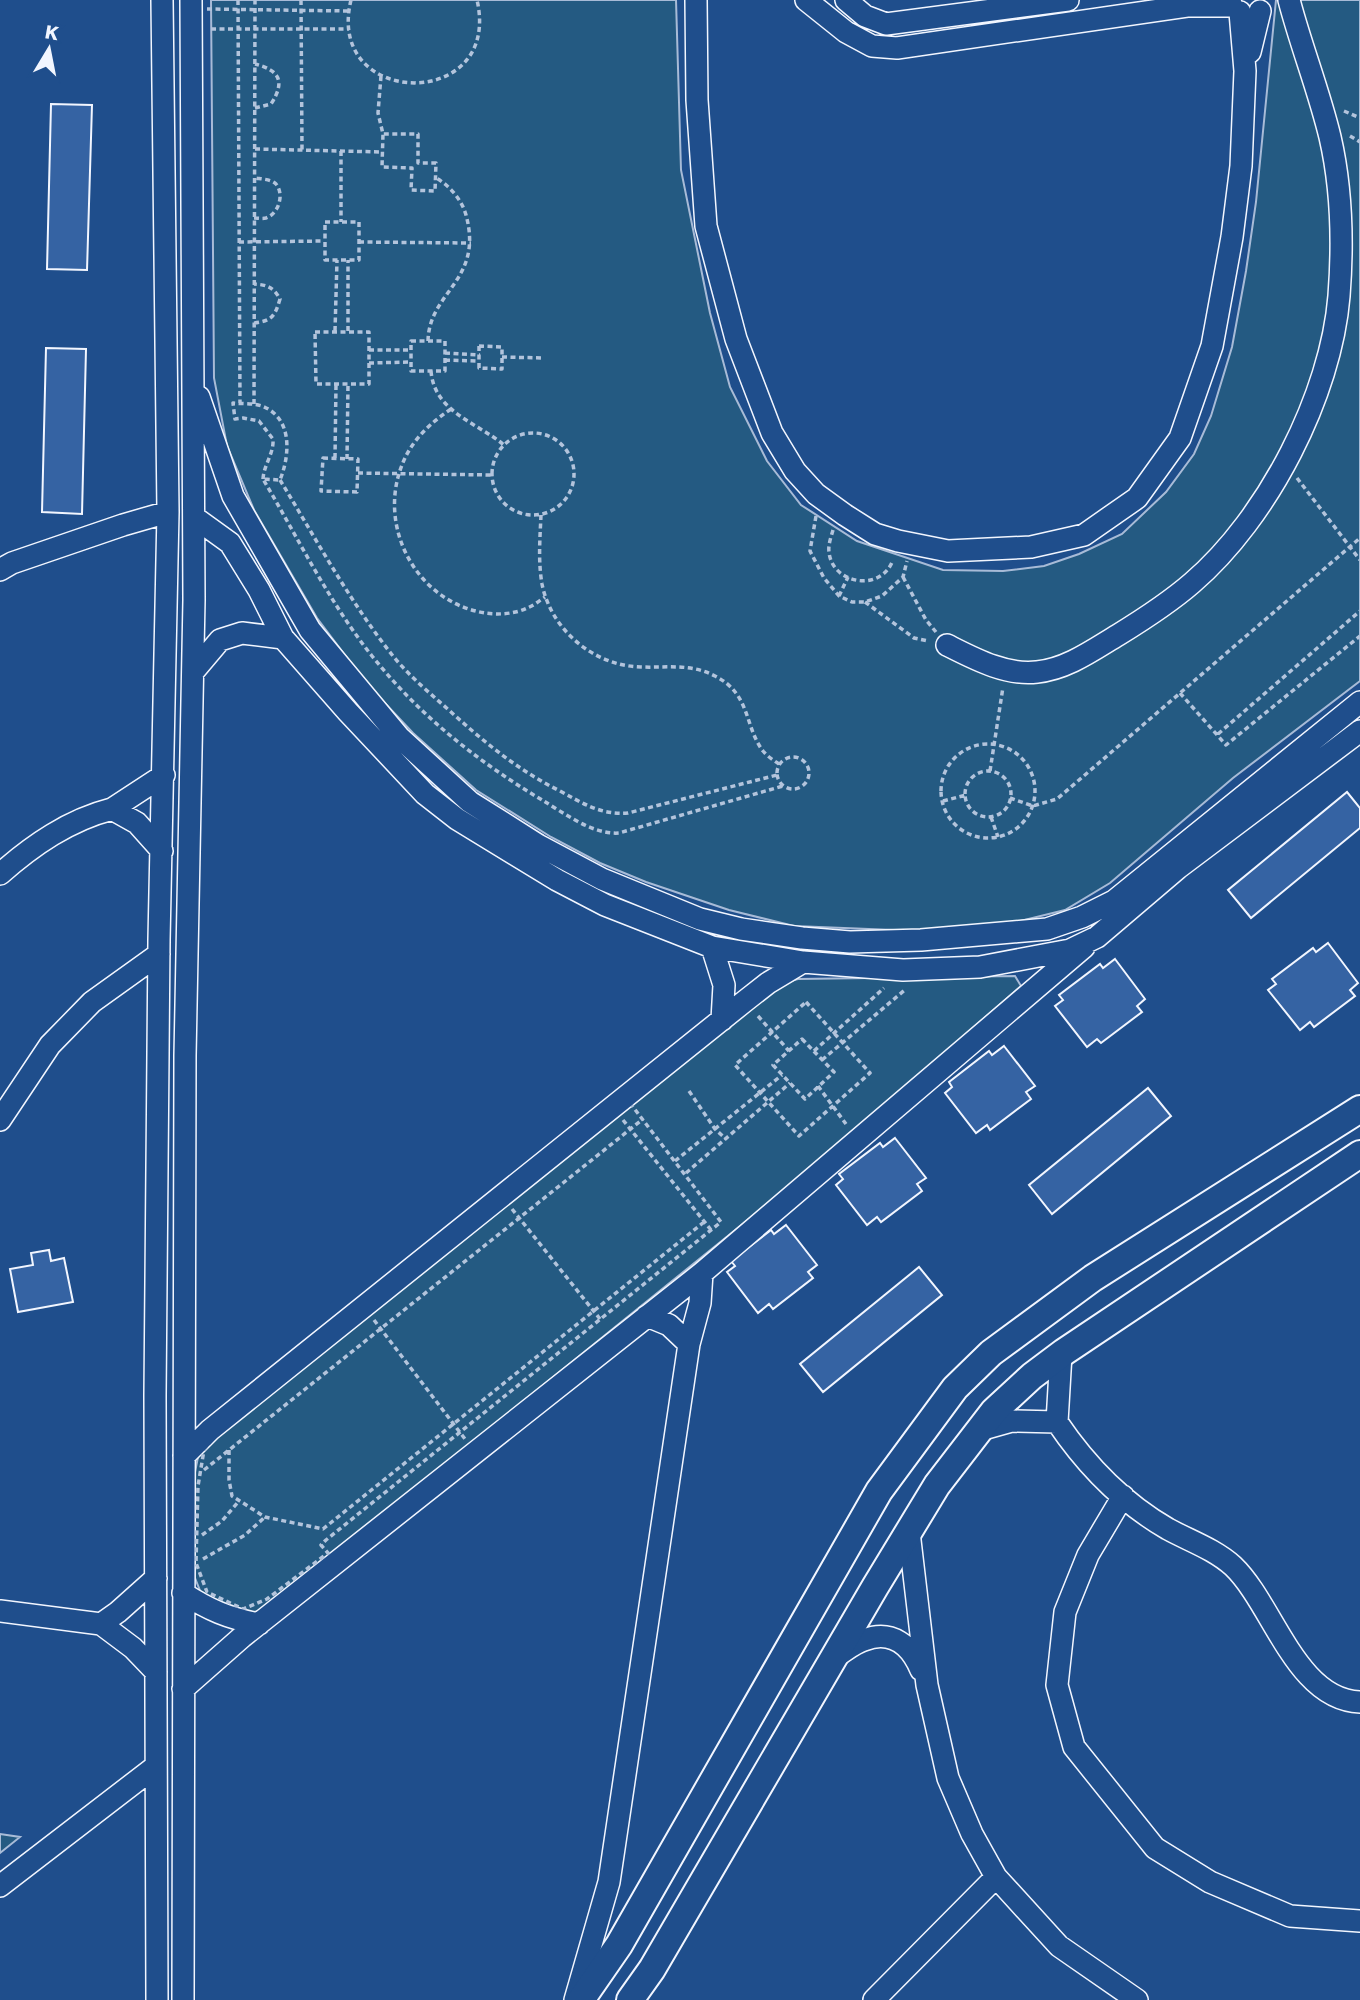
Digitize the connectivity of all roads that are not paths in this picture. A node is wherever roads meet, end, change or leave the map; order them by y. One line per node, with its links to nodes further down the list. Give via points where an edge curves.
1 (162, 0): 10 (street)
2 (806, 0): 7 (street, via 872,46 897,48 1187,6)
3 (846, 0): 4 (street, via 865,16 886,24)
4 (1068, 0)
5 (1289, 0): 14 (street, via 1330,139 1339,196 1340,264 1333,337 1323,375 1285,463 1250,518 1194,582 1077,660 1037,673 990,665)
6 (697, 5): 7 (street, via 697,100 706,226 736,338 772,433 795,471 833,507 875,534 948,551 1031,547 1084,535 1137,498 1180,438 1212,346 1223,294 1238,190)
7 (1246, 6)
8 (191, 12): 9 (street)
9 (193, 379): 11 (street); 22 (street, via 233,496 310,630 399,737 470,802 602,879 731,927 850,942)
10 (168, 512): 12 (street); 18 (street)
11 (194, 517): 13 (street, via 230,543); 15 (street)
12 (0, 570)
13 (283, 638): 15 (street, via 242,633 220,640); 24 (street, via 425,794 457,819 605,905)
14 (947, 645)
15 (193, 672): 39 (street, via 185,1056)
16 (1360, 702): 22 (street, via 1114,901 1047,929)
17 (1360, 731): 23 (street, via 1178,868)
18 (164, 775): 19 (street); 20 (street)
19 (112, 809): 20 (street, via 137,823); 21 (street, via 46,837)
20 (162, 851): 25 (street)
21 (0, 874)
22 (1011, 932): 26 (street)
23 (1097, 936): 26 (street, via 1070,950); 28 (street)
24 (712, 947): 27 (street); 29 (street, via 724,985)
25 (159, 954): 31 (street, via 92,1002 50,1045); 42 (street)
26 (1024, 957): 27 (street, via 980,967 903,970); 28 (street, via 1031,971)
27 (803, 962): 29 (street)
28 (1032, 992): 33 (street)
29 (722, 1020): 39 (street, via 209,1430)
30 (1360, 1109): 59 (main road, via 1093,1278 991,1353 955,1388 879,1491 619,1945)
31 (0, 1120)
32 (1360, 1154): 36 (main road)
33 (702, 1272): 34 (street); 35 (street)
34 (647, 1316): 35 (street, via 669,1325); 46 (street)
35 (690, 1344): 58 (street, via 609,1882)
36 (1061, 1354): 37 (street); 38 (main road, via 994,1411)
37 (1057, 1422): 38 (street, via 1012,1421); 40 (street, via 1103,1480)
38 (980, 1430): 41 (main road, via 937,1485)
39 (184, 1456): 43 (street)
40 (1122, 1496): 51 (street, via 1233,1567 1304,1672 1326,1691); 55 (street, via 1088,1555 1065,1612 1057,1685 1074,1747 1155,1847 1210,1882 1290,1916)
41 (909, 1532): 47 (main road); 49 (street)
42 (156, 1578): 45 (street); 48 (street)
43 (183, 1593): 46 (street, via 229,1618); 50 (street)
44 (0, 1611): 45 (street)
45 (101, 1624): 48 (street)
46 (259, 1624): 50 (street)
47 (835, 1657): 49 (street, via 865,1639 882,1637 904,1643); 60 (main road)
48 (156, 1672): 52 (street)
49 (927, 1685): 53 (street, via 948,1778)
50 (183, 1689): 57 (street)
51 (1360, 1702)
52 (156, 1766): 54 (street); 56 (street)
53 (996, 1877): 61 (street); 62 (street, via 1059,1946)
54 (0, 1886)
55 (1360, 1921)
56 (157, 2000)
57 (183, 2000)
58 (575, 2000)
59 (581, 2000)
60 (630, 2000)
61 (874, 2000)
62 (1138, 2000)

